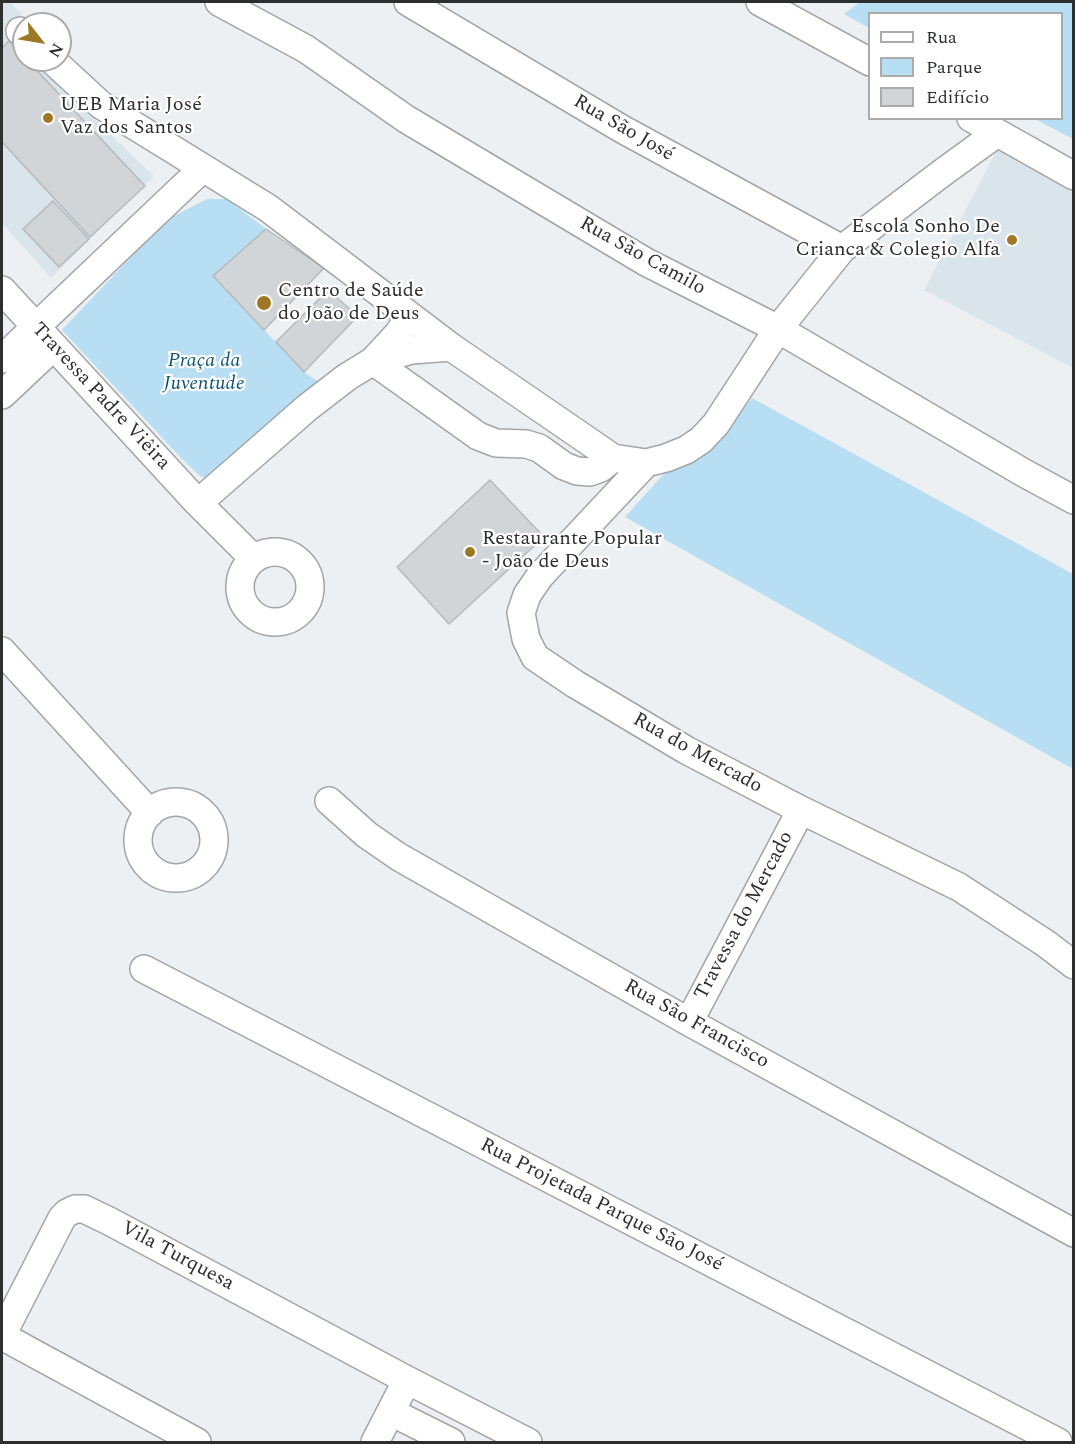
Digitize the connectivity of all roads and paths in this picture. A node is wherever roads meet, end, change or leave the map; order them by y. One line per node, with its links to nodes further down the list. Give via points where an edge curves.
1 (219, 2): 13 (street, Rua São Camilo, via 306,49 406,119 646,262)
2 (408, 2): 10 (street, Rua São José, via 622,129)
3 (760, 2): 4 (street)
4 (868, 61)
5 (65, 72): 8 (street, via 101,105)
6 (974, 120): 7 (street)
7 (997, 133): 9 (street); 10 (street)
8 (202, 169): 12 (street, via 268,208); 14 (street)
9 (1074, 176)
10 (842, 249): 13 (street)
11 (2, 290): 14 (street, Travessa Padre Viêira)
12 (405, 312): 15 (street); 17 (street, via 404,326)
13 (778, 329): 20 (street, via 716,424 701,440 686,450); 21 (street, Rua São Camilo)
14 (44, 337): 16 (street); 18 (street); 22 (street, Travessa Padre Viêira)
15 (451, 347): 17 (street, via 412,350); 19 (street)
16 (2, 359)
17 (373, 362): 19 (street, via 478,436 496,443 538,448 578,471 601,468); 22 (street, via 347,376 308,407)
18 (2, 395)
19 (613, 458): 20 (street)
20 (646, 463): 26 (street, Rua do Mercado, via 540,576 527,595 521,613 526,639 535,657 575,684 686,750)
21 (1074, 500)
22 (198, 503): 23 (street, Travessa Padre Viêira)
23 (254, 559)
24 (2, 651): 27 (street)
25 (329, 801): 30 (street, Rua São Francisco, via 399,857)
26 (801, 810): 28 (street, Rua do Mercado, via 959,887); 30 (street, Travessa do Mercado)
27 (150, 813)
28 (1074, 965)
29 (144, 969): 39 (street, Rua Projetada Parque São José)
30 (689, 1022): 31 (street, Rua São Francisco)
31 (1074, 1233)
32 (2, 1335): 33 (street, Vila Turquesa, via 62,1218 75,1209 84,1209); 35 (street, Vila Turquesa)
33 (407, 1380): 34 (street); 38 (street, Vila Turquesa)
34 (391, 1412): 36 (street); 37 (street)
35 (196, 1443)
36 (375, 1443)
37 (451, 1443)
38 (528, 1443)
39 (1058, 1443)

